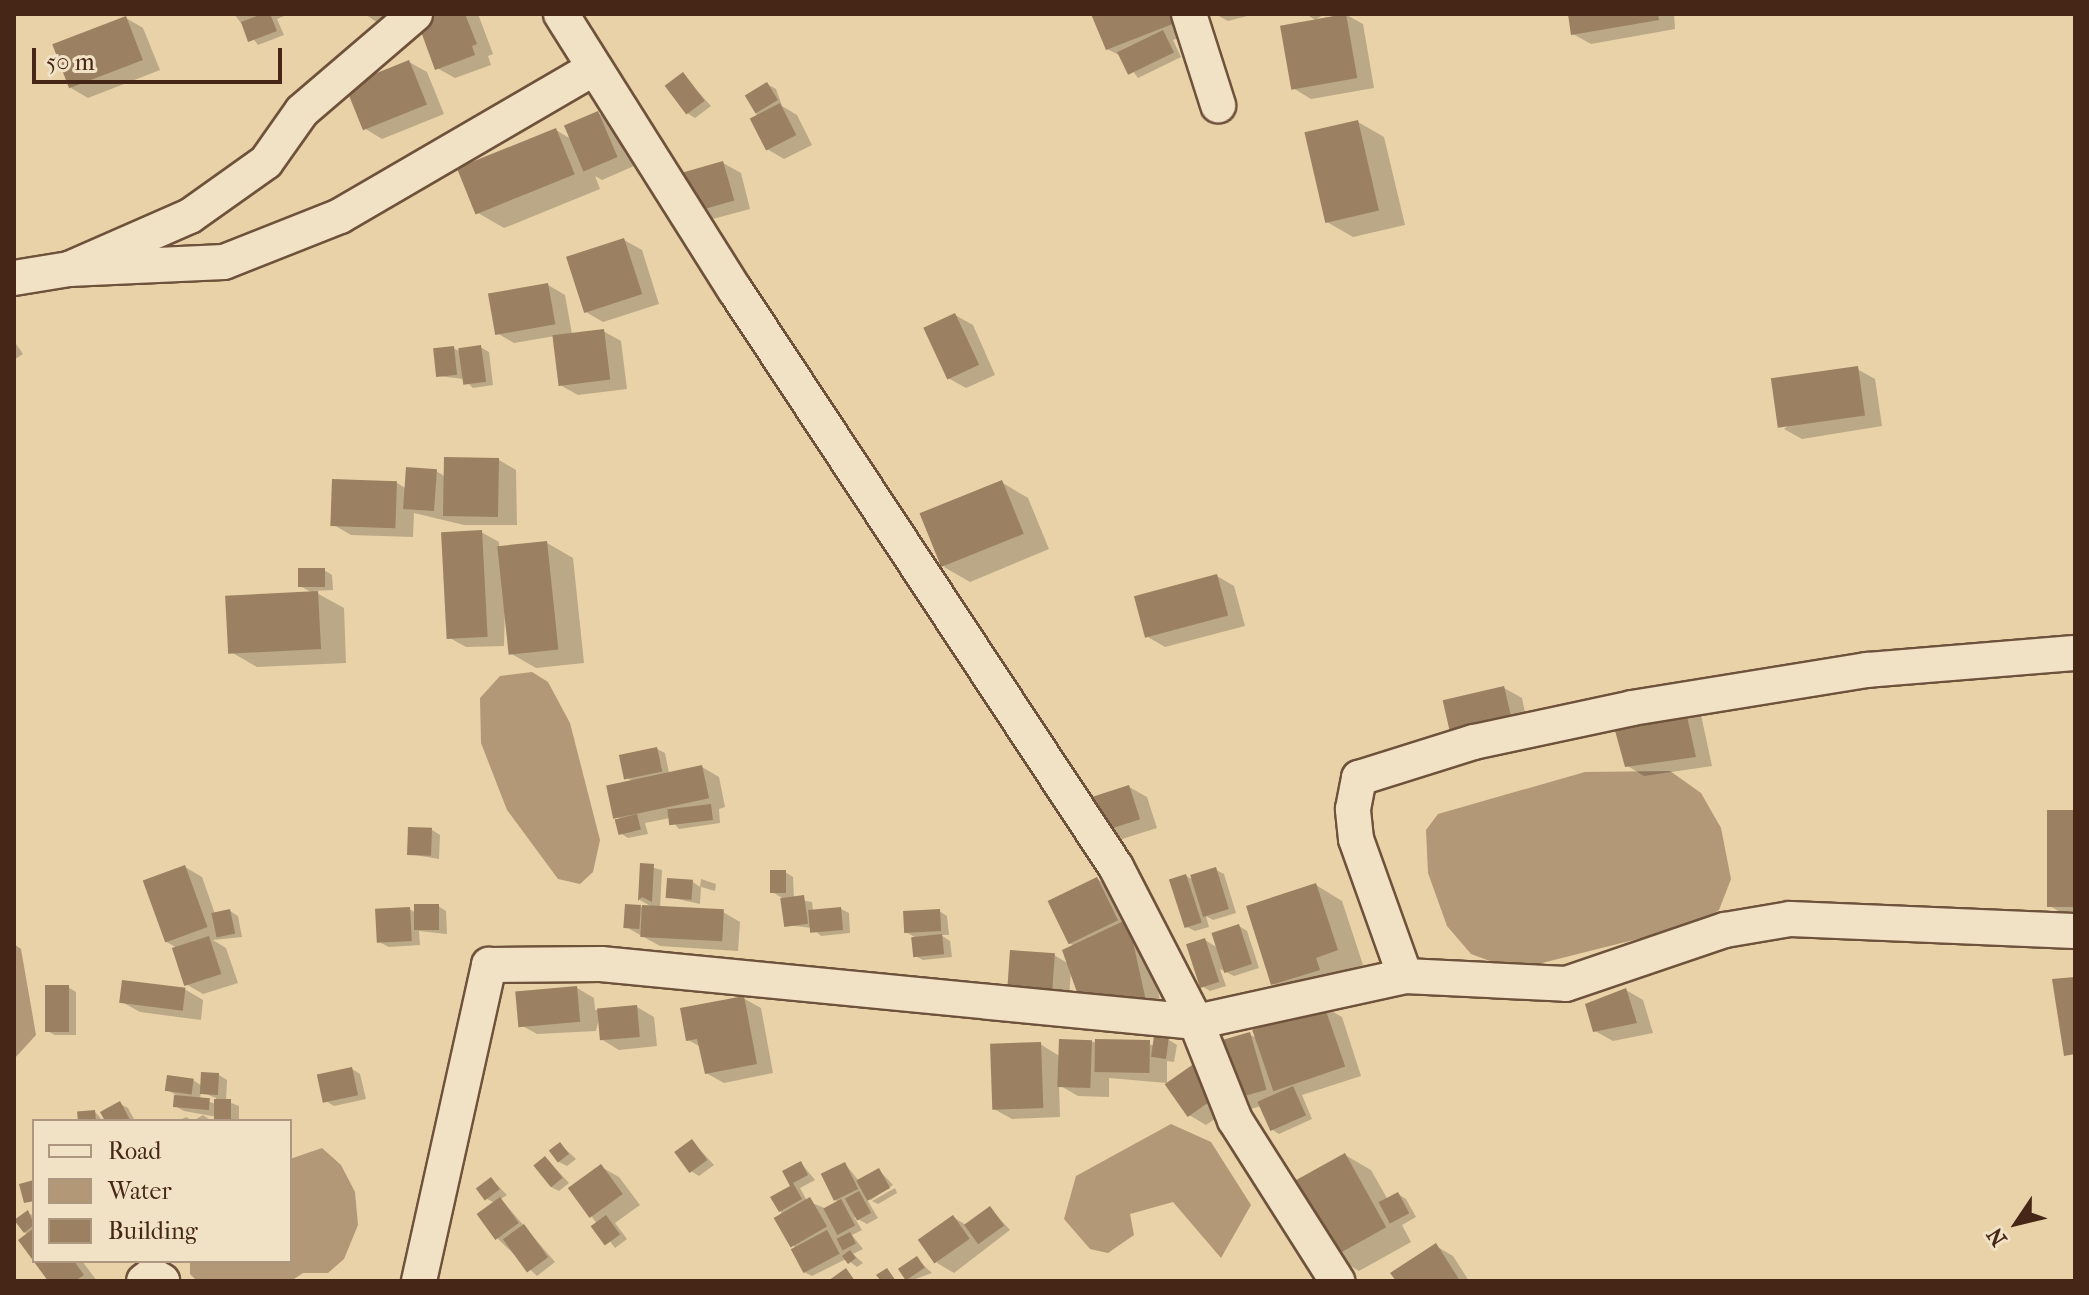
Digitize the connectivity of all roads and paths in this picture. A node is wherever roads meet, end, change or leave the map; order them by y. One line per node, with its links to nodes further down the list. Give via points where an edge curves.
1 (415, 14): 6 (street, via 302,111 266,162 190,216)
2 (561, 14): 4 (street)
3 (1189, 14): 5 (street)
4 (594, 68): 6 (street, via 340,216 224,262); 11 (street, via 1116,867)
5 (1218, 105)
6 (69, 269): 7 (street)
7 (14, 278)
8 (2075, 653): 10 (street, via 1867,670 1632,708 1474,742 1359,778 1353,809 1356,839)
9 (2075, 931): 10 (street, via 1790,919 1725,930 1566,984)
10 (1405, 976): 11 (street)
11 (1196, 1022): 14 (street, via 601,964 489,965); 15 (street, via 1235,1120)
12 (144, 1281): 13 (street, via 152,1275)
13 (162, 1281)
14 (419, 1281)
15 (1337, 1281)

